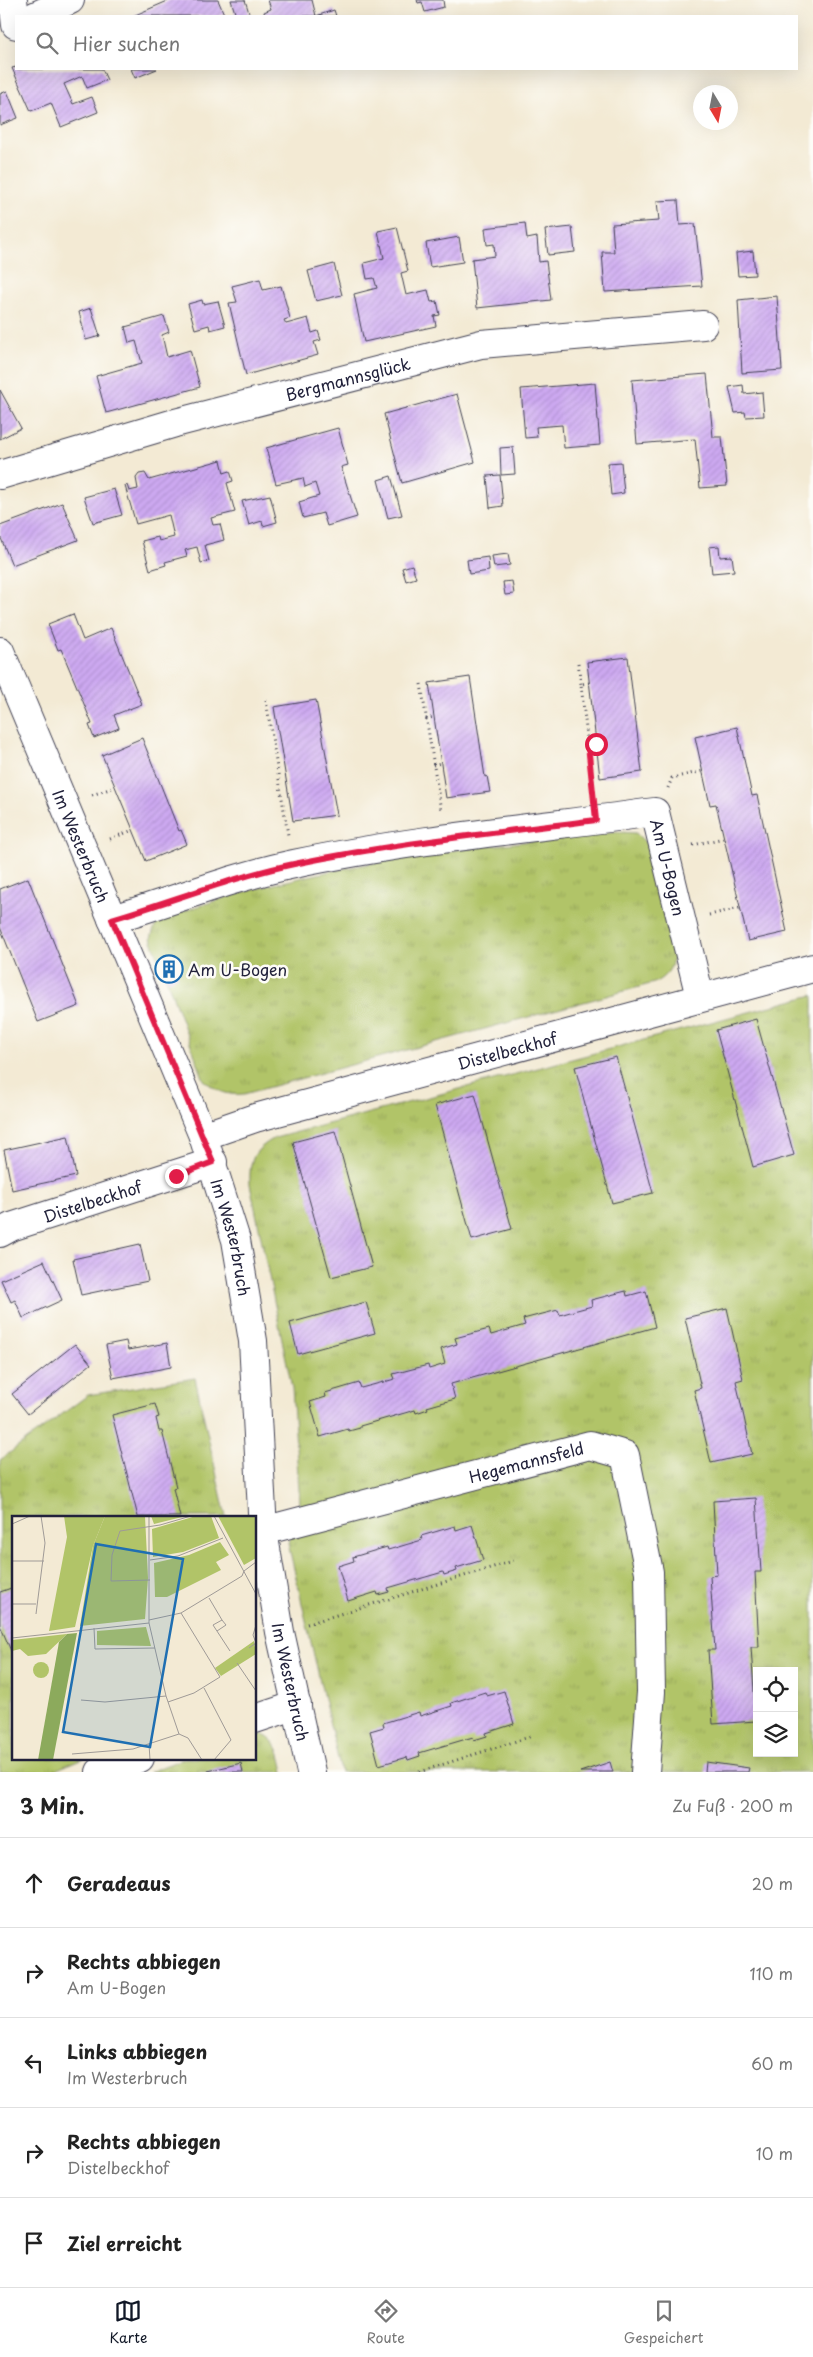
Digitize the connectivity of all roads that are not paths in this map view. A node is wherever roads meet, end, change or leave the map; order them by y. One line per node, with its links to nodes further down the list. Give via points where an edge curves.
1 (13, 0): 4 (street)
2 (70, 0): 3 (street)
3 (37, 15)
4 (15, 17)
5 (15, 26): 6 (street)
6 (0, 33)
7 (703, 325): 8 (street, Bergmannsglück, via 480,344 175,424)
8 (0, 476)
9 (0, 651): 10 (street, Im Westerbruch)
10 (112, 919): 12 (street, Am U-Bogen, via 225,881 293,864 372,849 655,812); 13 (street, Im Westerbruch)
11 (813, 968): 12 (street, Distelbeckhof)
12 (700, 997): 13 (street, Distelbeckhof, via 255,1118)
13 (203, 1136): 14 (street, Im Westerbruch)
14 (213, 1162): 15 (street, Distelbeckhof); 16 (street, Im Westerbruch, via 236,1240 253,1340)
15 (0, 1233)
16 (263, 1531): 17 (street, Im Westerbruch, via 280,1632); 22 (street, Hegemannsfeld, via 590,1445 625,1455 649,1572 651,1692)
17 (297, 1705): 18 (street); 21 (street, Im Westerbruch)
18 (256, 1719)
19 (134, 1760): 20 (street)
20 (100, 1772)
21 (311, 1772)
22 (645, 1772)

